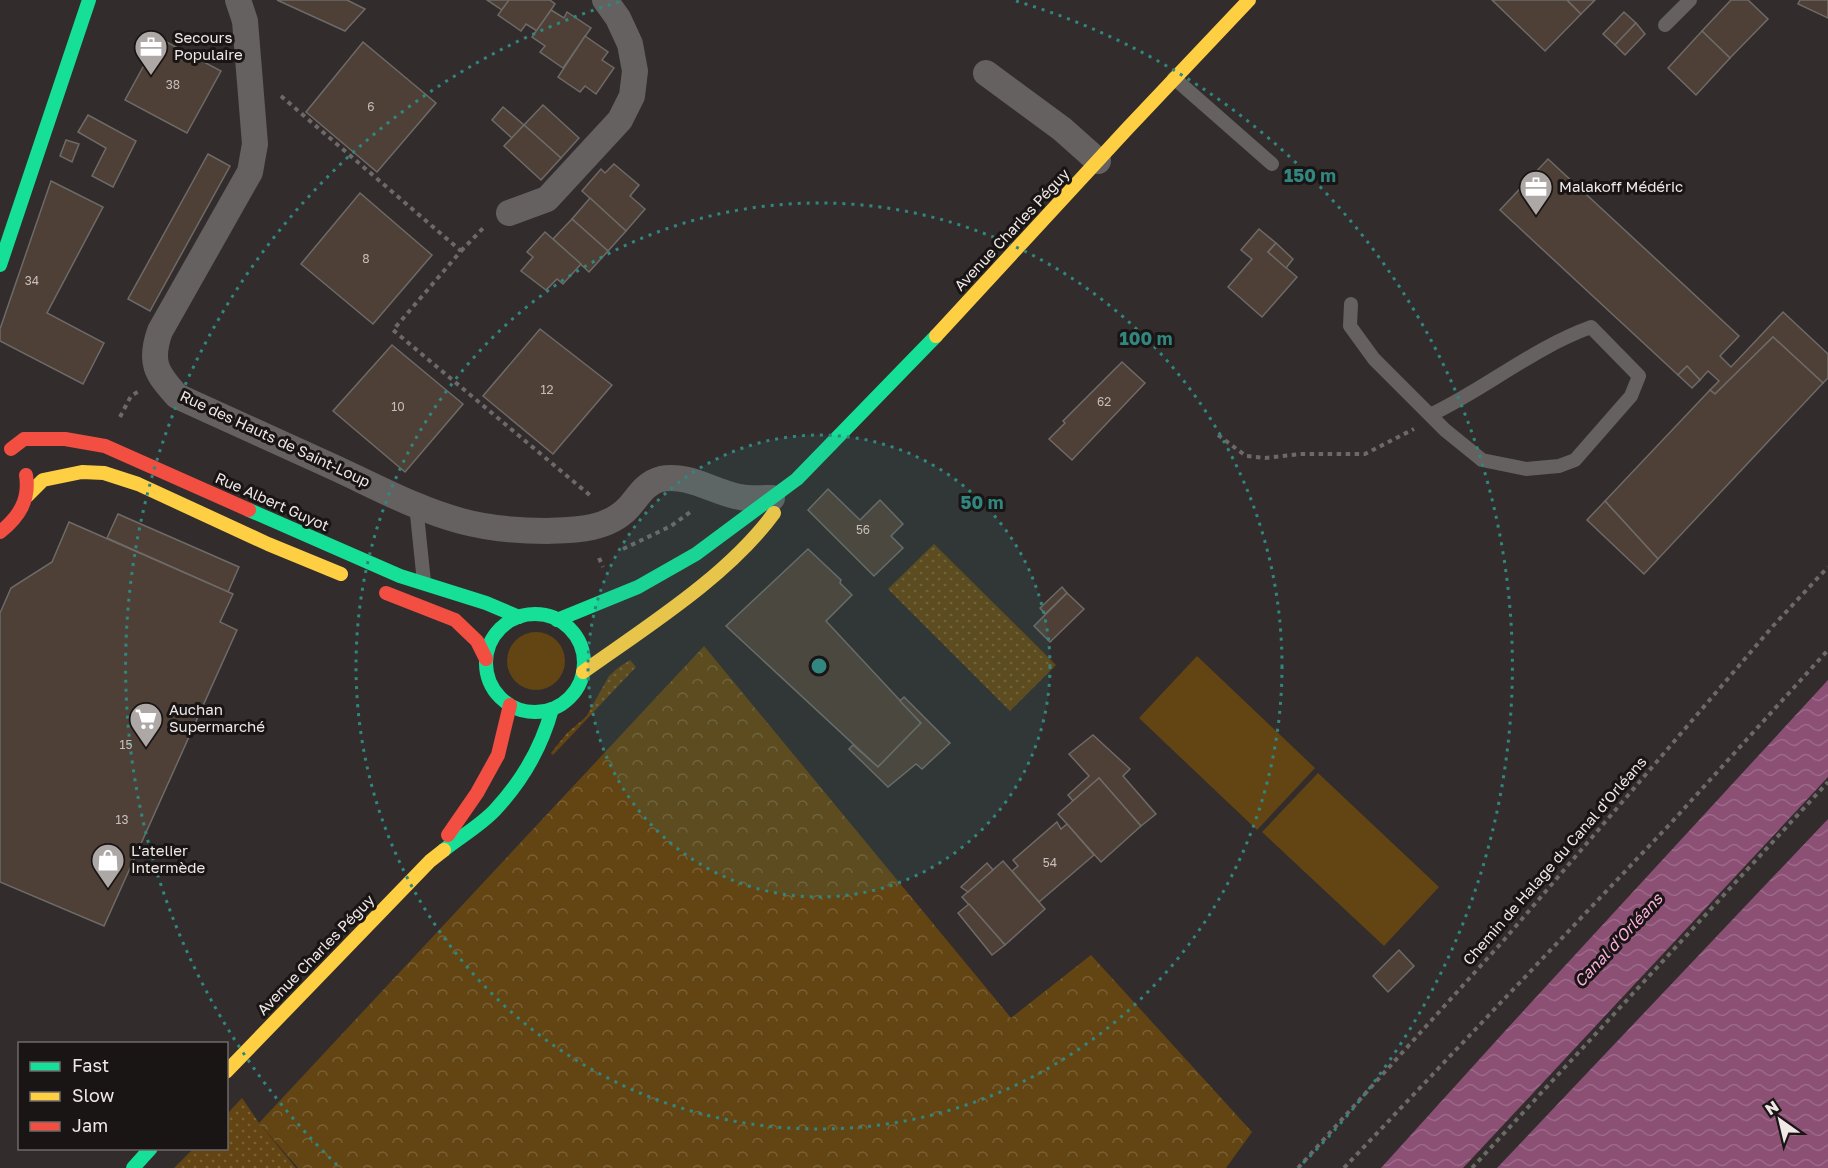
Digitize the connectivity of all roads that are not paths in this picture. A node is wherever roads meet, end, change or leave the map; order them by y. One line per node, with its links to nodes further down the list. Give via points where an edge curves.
1 (89, 0): 12 (main road)
2 (238, 0): 19 (street, Rue des Hauts de Saint-Loup, via 245,21 255,144 250,172 160,331 154,362 161,378 177,396)
3 (605, 0): 11 (street, via 630,44 635,71 632,96 620,120 547,199)
4 (1249, 0): 8 (main road, Avenue Charles Péguy)
5 (1690, 0): 6 (lane)
6 (1665, 25)
7 (986, 73): 9 (street)
8 (1174, 78): 9 (main road, Avenue Charles Péguy); 10 (lane)
9 (1098, 160): 16 (main road, Avenue Charles Péguy, via 920,354)
10 (1272, 164)
11 (509, 213)
12 (0, 265)
13 (1351, 304): 14 (lane, via 1350,326 1374,359)
14 (1432, 417): 14 (lane, via 1482,460 1526,469 1558,466 1575,459 1631,396 1639,376 1591,327 1566,336)
15 (5, 445): 17 (main road, via 22,462); 22 (main road, Rue Albert Guyot, via 24,439 65,439 105,446)
16 (797, 479): 18 (main road, Avenue Charles Péguy); 27 (main road, Avenue Charles Péguy, via 758,535 690,595)
17 (27, 496): 20 (main road, via 21,512); 21 (main road, via 43,480 82,472 104,473 138,484)
18 (772, 498): 19 (street, Rue des Hauts de Saint-Loup, via 741,498 694,482 663,478 652,482 615,519 584,529 546,531 461,522); 25 (main road, Avenue Charles Péguy, via 696,554 638,588)
19 (416, 505): 22 (lane)
20 (0, 532)
21 (352, 579)
22 (424, 584): 24 (main road, Rue Albert Guyot)
23 (374, 588): 26 (main road, via 455,620 477,641)
24 (519, 617): 25 (main road, via 538,615); 26 (main road, via 496,633)
25 (557, 620): 27 (main road, via 579,641)
26 (486, 659): 28 (main road, via 494,690)
27 (584, 672): 29 (main road, via 567,701)
28 (510, 705): 29 (main road, via 538,713); 30 (main road, Avenue Charles Péguy, via 498,755)
29 (552, 709): 30 (main road, Avenue Charles Péguy, via 536,752 515,785 494,811)
30 (430, 861): 31 (main road, Avenue Charles Péguy)
31 (228, 1070)
32 (150, 1150): 33 (main road)
33 (133, 1168)

